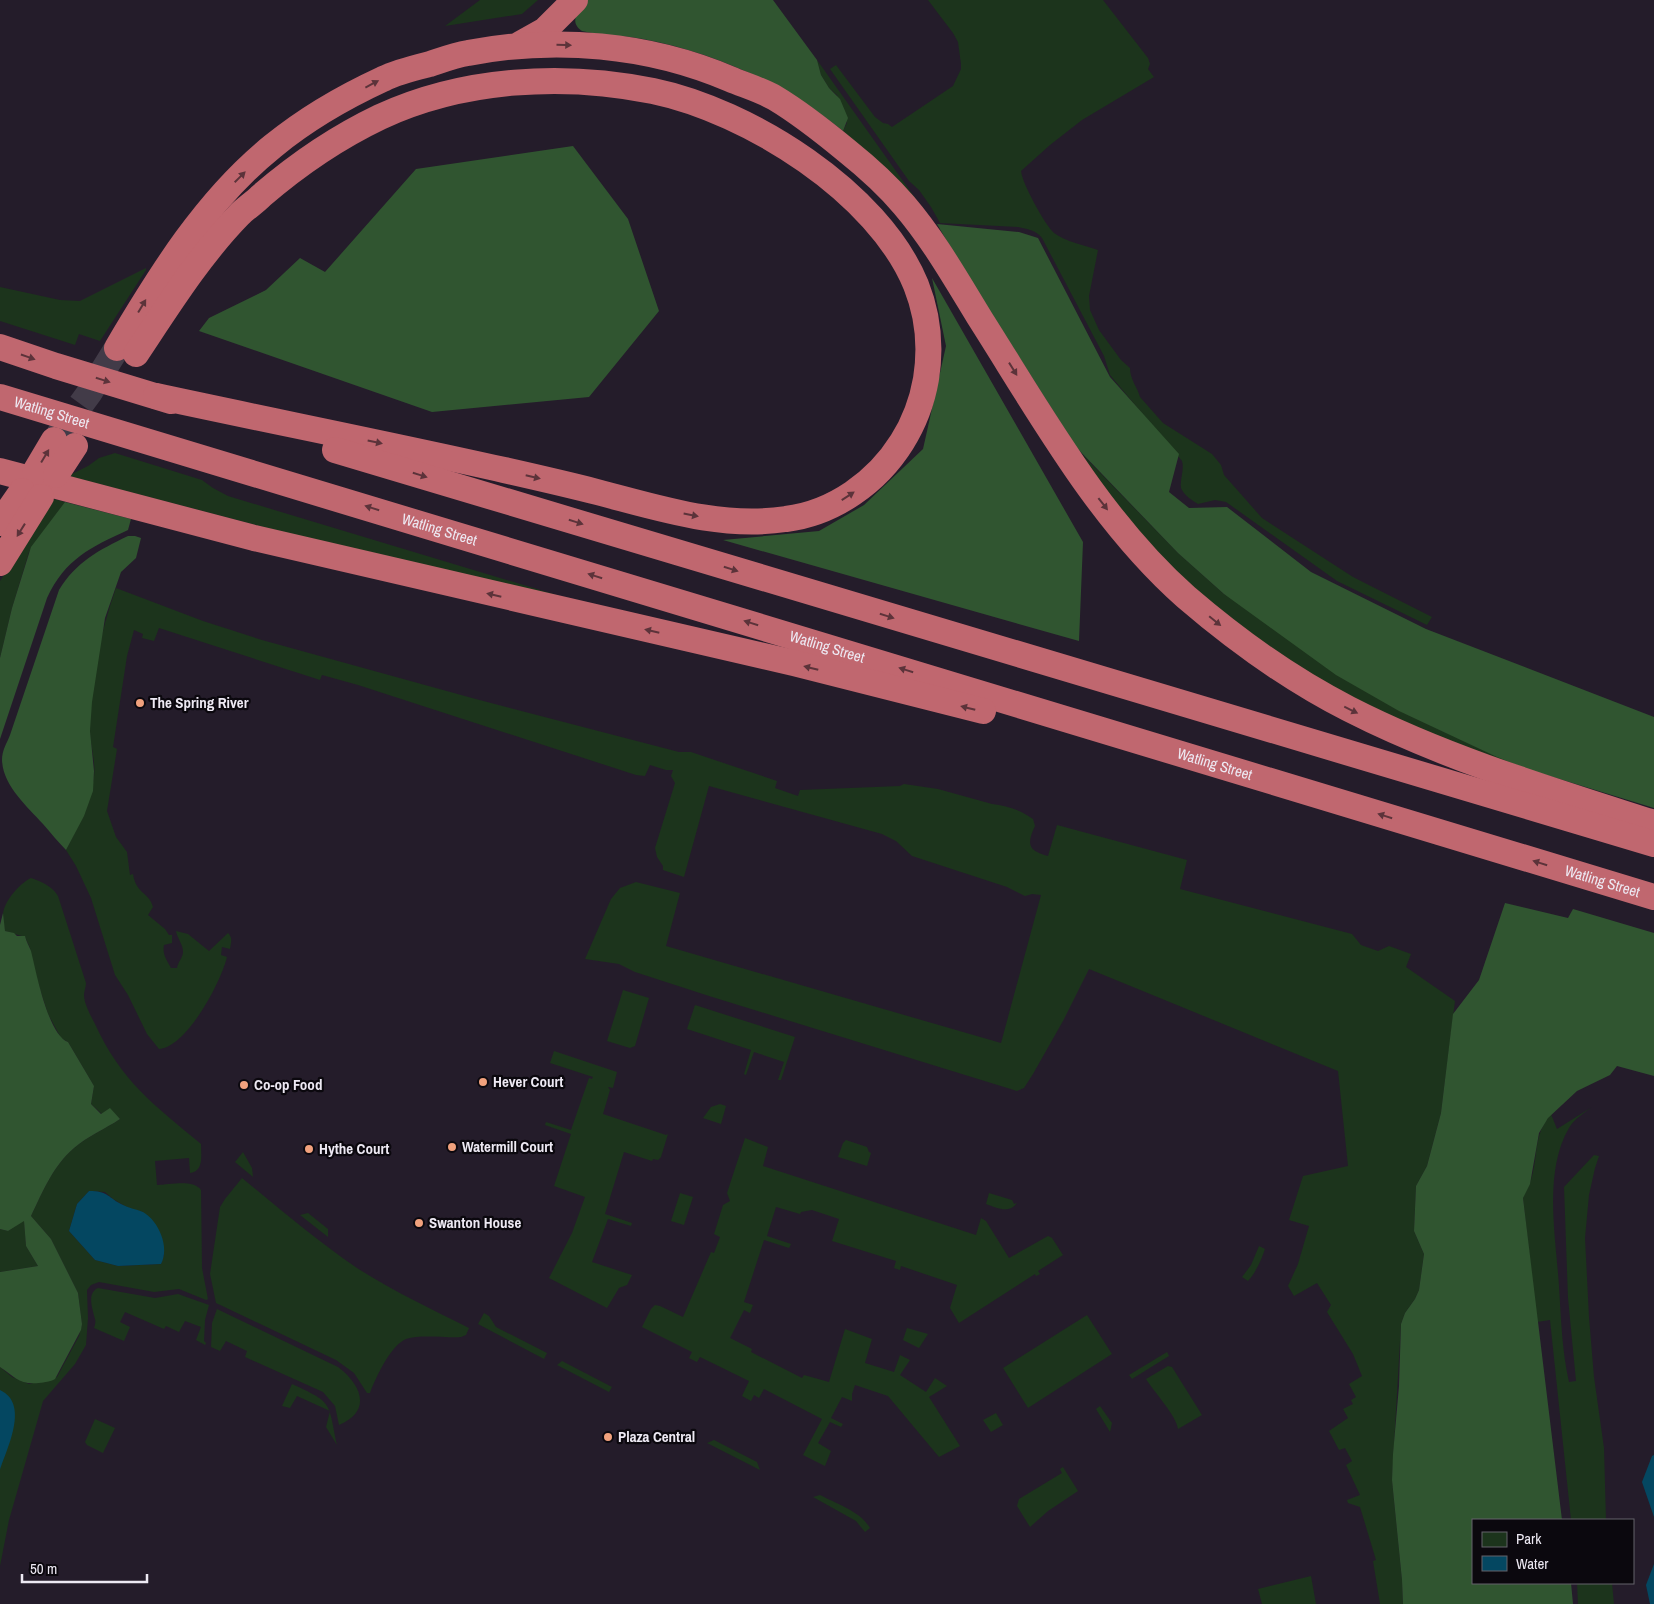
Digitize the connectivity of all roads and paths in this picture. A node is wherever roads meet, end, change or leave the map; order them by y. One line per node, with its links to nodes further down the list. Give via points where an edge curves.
1 (575, 0): 2 (highway, via 544,30)
2 (515, 46): 5 (highway, one-way to 2, via 501,469 717,520 760,523 794,518 833,506 867,483 893,456 913,425 929,359 928,328 917,287 901,256 853,198 783,146 705,107 658,92 600,82 493,84 427,99 384,115 331,142 241,213 126,351 153,289 202,219 258,158 318,114 386,77 465,53); 12 (highway, one-way to 12, via 592,46 664,57 709,70 773,97 868,168 903,204 944,260 1054,435 1100,500 1152,564 1202,611 1282,671 1364,716 1468,760)
3 (0, 347): 5 (highway, one-way to 5)
4 (0, 396): 11 (highway, Watling Street, one-way to 4)
5 (156, 396): 13 (highway, one-way to 13)
6 (65, 443): 8 (highway)
7 (0, 471): 8 (highway)
8 (46, 485): 9 (highway); 10 (highway, one-way to 10); 11 (highway, one-way to 8, via 794,663 350,562)
9 (0, 523)
10 (0, 563)
11 (1321, 797): 14 (highway, Watling Street, one-way to 11)
12 (1654, 823)
13 (1654, 844)
14 (1654, 897)

